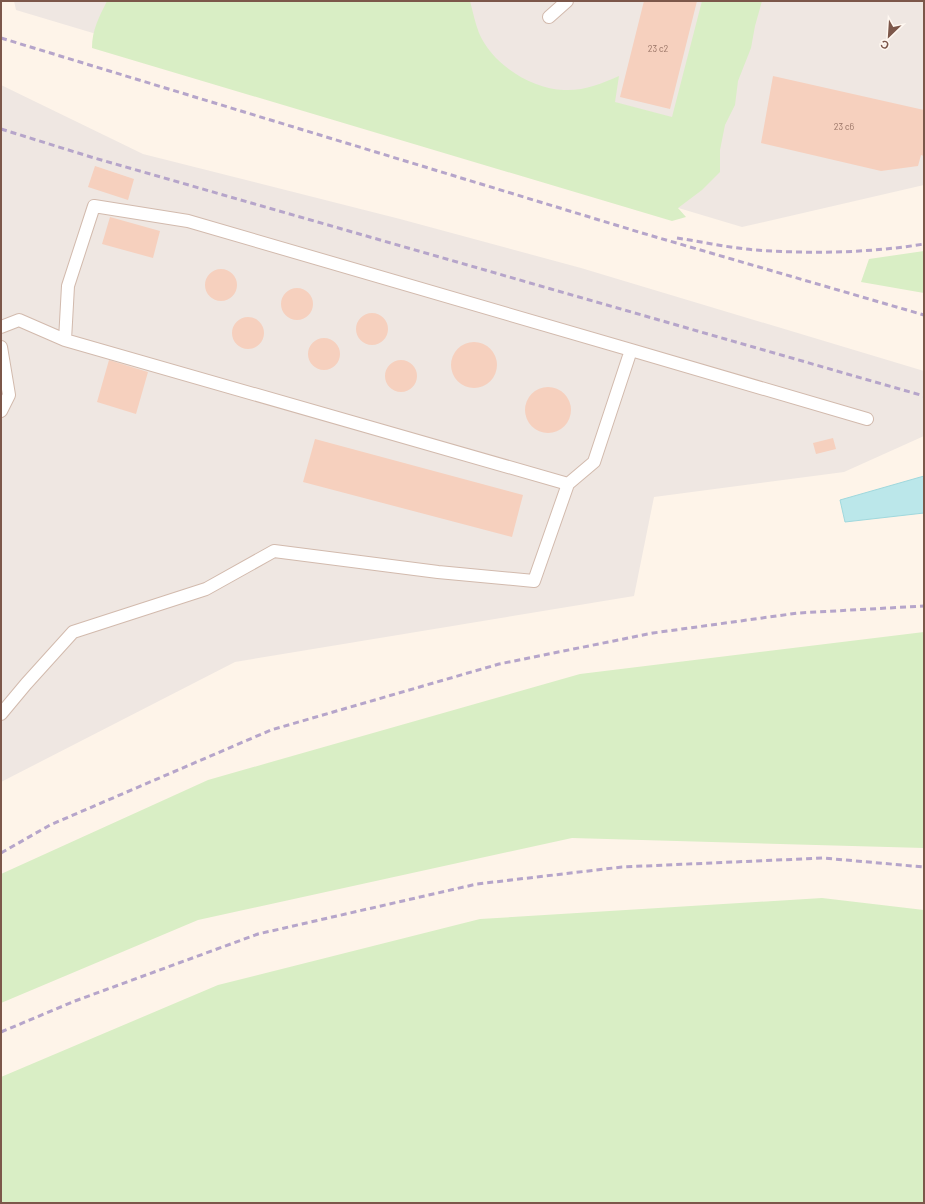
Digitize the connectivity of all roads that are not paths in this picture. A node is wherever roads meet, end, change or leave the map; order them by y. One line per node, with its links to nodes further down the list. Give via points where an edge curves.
1 (567, 1): 2 (lane)
2 (549, 17)
3 (1, 326): 4 (lane, via 19,320)
4 (65, 340): 6 (lane, via 68,286 94,206 188,221); 9 (lane)
5 (1, 347): 7 (lane, via 9,395)
6 (631, 350): 8 (lane); 9 (lane, via 594,462)
7 (1, 410)
8 (868, 418)
9 (568, 484): 10 (lane, via 534,581 274,551 206,589 73,632)
10 (1, 714)

